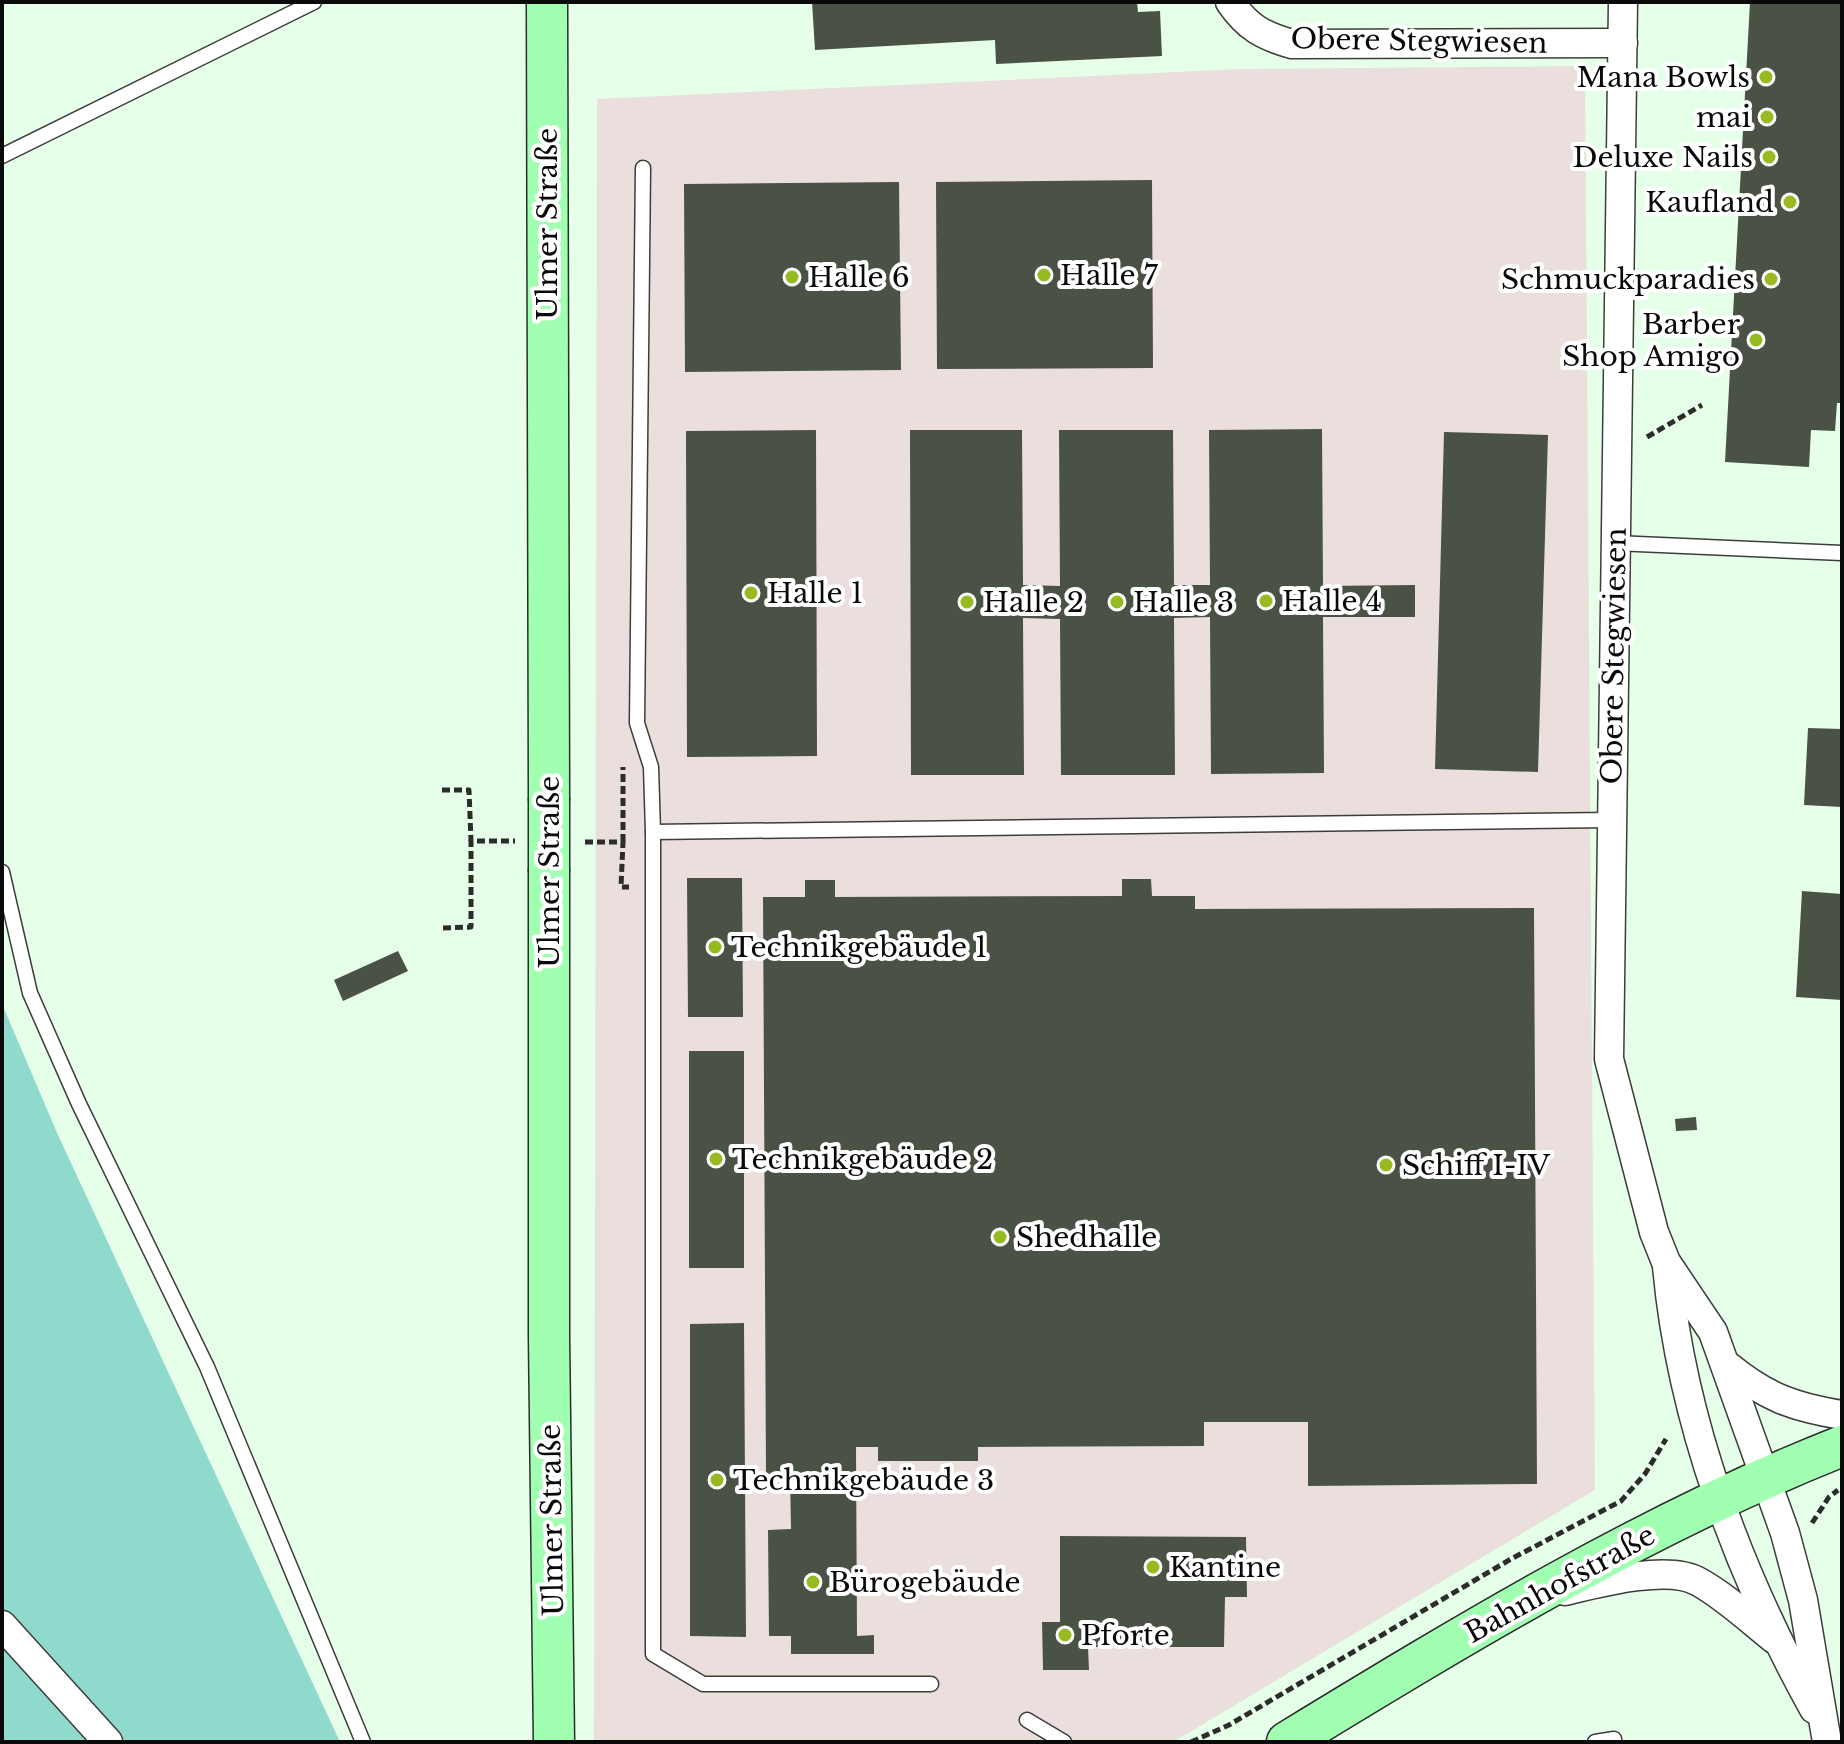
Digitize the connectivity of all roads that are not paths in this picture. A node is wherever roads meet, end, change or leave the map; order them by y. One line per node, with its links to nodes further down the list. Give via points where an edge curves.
1 (314, 2): 6 (lane)
2 (547, 2): 28 (main road, Ulmer Straße, bridge)
3 (1230, 2): 5 (street, Obere Stegwiesen, via 1263,36 1292,44)
4 (1623, 2): 5 (street, Obere Stegwiesen)
5 (1623, 43): 8 (street, Obere Stegwiesen)
6 (2, 156)
7 (643, 168): 11 (lane, via 637,723 651,767)
8 (1615, 543): 9 (lane); 10 (street, Obere Stegwiesen)
9 (1842, 553)
10 (1611, 820): 11 (lane); 13 (street, Obere Stegwiesen, via 1609,1059)
11 (653, 832): 22 (lane, via 653,1654 703,1684)
12 (2, 872): 27 (lane, via 30,993 207,1367)
13 (1666, 1262): 14 (street, Obere Stegwiesen, via 1713,1332); 18 (street, Obere Stegwiesen, via 1673,1331)
14 (1724, 1362): 15 (street, Obere Stegwiesen, via 1759,1392 1804,1409); 17 (street, Obere Stegwiesen)
15 (1842, 1415)
16 (1842, 1446): 17 (main road, Bahnhofstraße)
17 (1765, 1477): 18 (main road, Bahnhofstraße); 24 (street, Obere Stegwiesen, via 1803,1600)
18 (1720, 1497): 19 (main road, Bahnhofstraße); 21 (street, Obere Stegwiesen, via 1737,1552)
19 (1533, 1598): 21 (street, via 1621,1578 1697,1580); 30 (main road, Bahnhofstraße)
20 (2, 1625): 26 (street)
21 (1776, 1641): 24 (street, Obere Stegwiesen)
22 (931, 1684)
23 (1027, 1720): 29 (lane)
24 (1826, 1735)
25 (1614, 1739): 31 (lane)
26 (108, 1742)
27 (363, 1742)
28 (554, 1742)
29 (1064, 1742)
30 (1287, 1742)
31 (1595, 1742)

